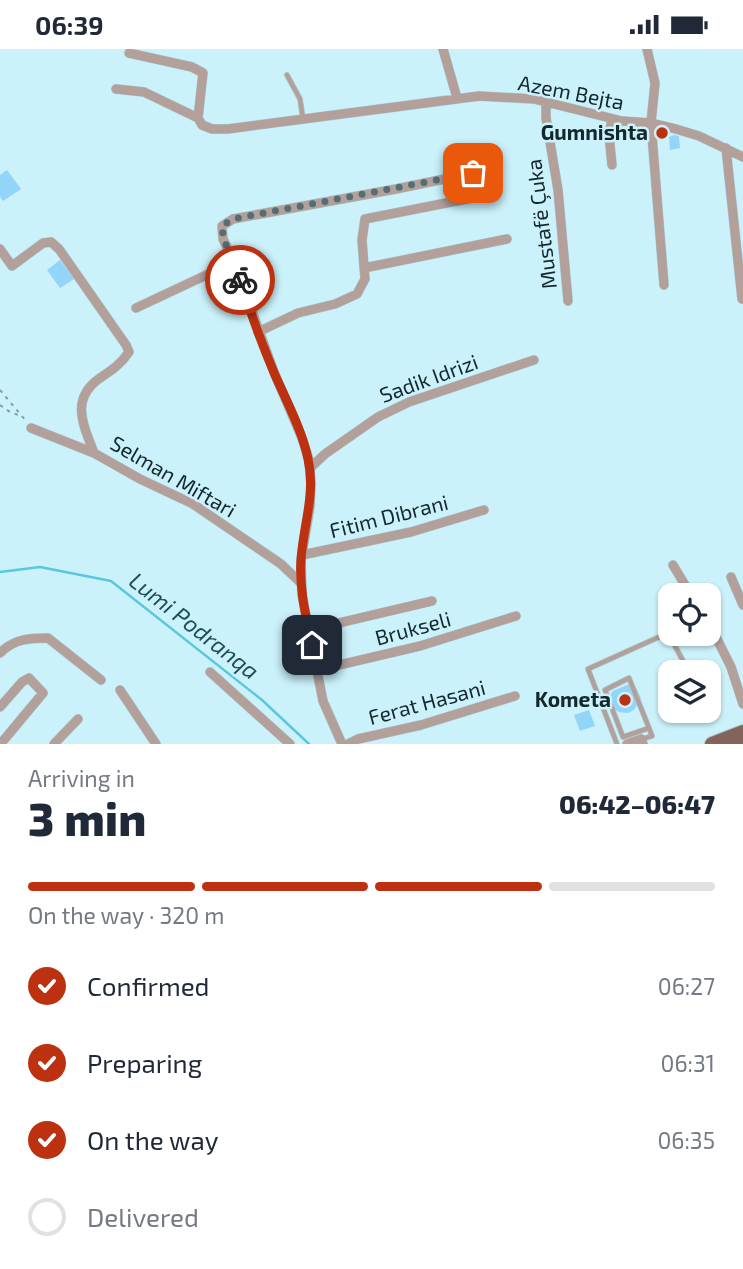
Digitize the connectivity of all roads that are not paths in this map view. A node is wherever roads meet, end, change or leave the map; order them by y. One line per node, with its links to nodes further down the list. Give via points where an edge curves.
1 (443, 49): 6 (street)
2 (646, 49): 11 (street, via 655,83)
3 (129, 53): 8 (street, via 203,73)
4 (287, 75): 10 (lane, via 300,99)
5 (116, 89): 8 (street, Azem Bejta, via 144,92)
6 (457, 98): 7 (street, Azem Bejta); 10 (street, Azem Bejta)
7 (546, 102): 9 (street, Azem Bejta); 23 (street, Mustafë Çuka)
8 (198, 118): 10 (street, Azem Bejta, via 212,129)
9 (611, 119): 11 (street, Azem Bejta); 14 (street)
10 (303, 120)
11 (651, 123): 12 (street, Azem Bejta); 21 (street)
12 (726, 148): 13 (street, Azem Bejta); 22 (street)
13 (743, 157)
14 (612, 165)
15 (498, 167): 19 (street, via 233,219 222,226)
16 (497, 193): 20 (street, via 365,219)
17 (507, 239): 20 (street)
18 (0, 249): 28 (street, Selman Miftari, via 12,266 51,242 126,345 129,352 122,362 82,397 81,412)
19 (234, 262): 24 (street); 25 (street)
20 (364, 268): 25 (street, via 365,279 357,294)
21 (664, 285)
22 (741, 299)
23 (568, 300)
24 (136, 308)
25 (258, 332): 29 (street, via 302,437)
26 (534, 360): 29 (street, Sadik Idrizi, via 409,402 378,417)
27 (31, 428): 28 (street, Selman Miftari)
28 (94, 453): 34 (street, Selman Miftari, via 193,504)
29 (310, 468): 31 (street)
30 (484, 510): 31 (street, Fitim Dibrani, via 411,533)
31 (302, 555): 34 (street)
32 (673, 565): 35 (street)
33 (730, 577): 37 (street)
34 (302, 583): 39 (street)
35 (684, 583)
36 (432, 601): 39 (street)
37 (743, 605)
38 (516, 616): 43 (street, Brukseli, via 420,646)
39 (309, 630): 43 (street)
40 (658, 638): 60 (lane, via 588,669)
41 (721, 646): 48 (street)
42 (0, 653): 45 (street, via 10,643 48,638)
43 (318, 670): 58 (street, via 323,701)
44 (210, 672): 57 (street)
45 (101, 680)
46 (120, 690): 56 (street)
47 (515, 696): 59 (street, Ferat Hasani)
48 (743, 704)
49 (0, 707): 53 (street, via 29,678 43,693)
50 (78, 719): 55 (street)
51 (649, 728): 51 (lane, via 623,737 605,690 629,678); 54 (lane, via 652,736)
52 (743, 732): 62 (main road)
53 (4, 741)
54 (642, 742): 61 (street)
55 (54, 744)
56 (156, 744)
57 (290, 744)
58 (342, 744)
59 (348, 744)
60 (617, 744)
61 (627, 744)
62 (712, 744)

